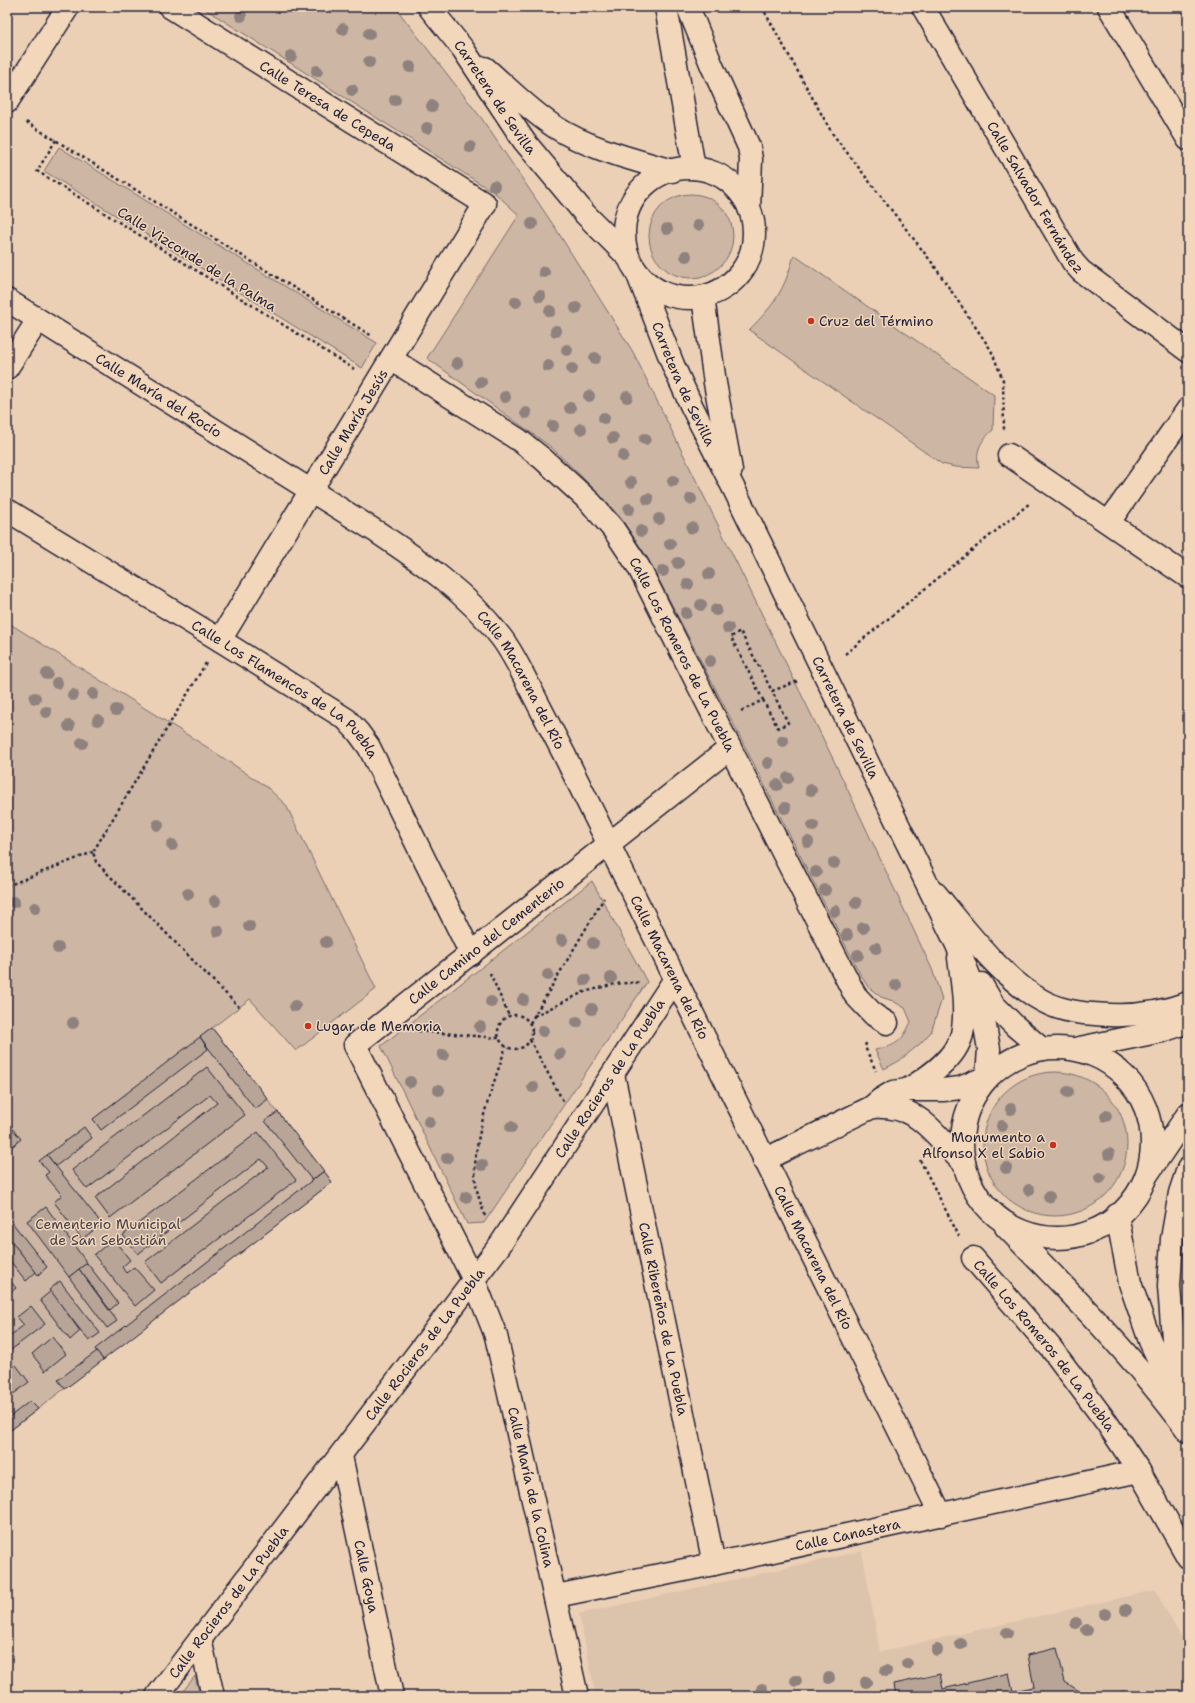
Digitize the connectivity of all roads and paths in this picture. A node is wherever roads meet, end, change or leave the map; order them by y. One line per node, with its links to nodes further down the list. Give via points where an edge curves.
1 (68, 7): 10 (street)
2 (170, 7): 16 (street, Calle Teresa de Cepeda)
3 (429, 7): 9 (street)
4 (666, 7): 14 (street)
5 (688, 7): 17 (street, via 749,147)
6 (762, 7): 28 (path, via 832,133 933,264 991,350 1003,380 1005,444)
7 (923, 7): 23 (street, Calle Salvador Fernández, via 1073,262 1080,271)
8 (1108, 7): 12 (street)
9 (463, 49): 15 (street, Carretera de Sevilla, via 530,108 555,126 594,146); 18 (street, Carretera de Sevilla, via 524,141 584,214)
10 (7, 102)
11 (25, 121): 13 (path, Calle Vizconde de la Palma)
12 (1188, 139)
13 (56, 140): 24 (path, Calle Vizconde de la Palma); 26 (path, Calle Vizconde de la Palma, via 37,171)
14 (694, 168): 15 (street); 17 (street, via 711,172 727,180 740,192)
15 (672, 171): 18 (street, via 652,180 636,194 627,213 623,235)
16 (485, 204): 24 (street, Calle María Jesús)
17 (749, 208): 20 (street, via 754,230 751,252 740,272 724,288)
18 (627, 256): 19 (street)
19 (638, 275): 20 (street, via 652,287 668,295 685,298); 30 (street, Carretera de Sevilla, via 692,407)
20 (703, 297): 30 (street, Carretera de Sevilla)
21 (7, 300): 22 (street, Calle María del Rocío)
22 (38, 320): 25 (street); 31 (street, Calle María del Rocío)
23 (1188, 351)
24 (394, 354): 26 (street, Calle María Jesús); 39 (street, Calle Los Romeros de La Puebla, via 519,440 566,478 590,502 614,530 638,566)
25 (7, 368)
26 (377, 383): 31 (street, Calle María Jesús)
27 (1188, 409): 33 (street)
28 (1008, 456): 29 (street)
29 (1052, 485): 33 (street); 36 (path)
30 (734, 489): 36 (street, Carretera de Sevilla)
31 (311, 490): 35 (street, Calle María Jesús); 41 (street, Calle Macarena del Río, via 416,558 452,586 500,636 512,654)
32 (7, 510): 35 (street, Calle Los Flamencos de La Puebla)
33 (1109, 522): 34 (street)
34 (1188, 577)
35 (220, 640): 42 (path); 47 (street, Calle Los Flamencos de La Puebla, via 334,711 358,732 369,747)
36 (824, 670): 37 (path); 44 (street, Carretera de Sevilla)
37 (772, 691): 38 (path, via 788,722 778,728); 38 (path, via 740,631 731,637)
38 (763, 700): 39 (path)
39 (718, 724): 40 (street, Calle Los Romeros de La Puebla)
40 (730, 748): 41 (street, Calle Camino del Cementerio); 55 (street, Calle Los Romeros de La Puebla, via 855,995 874,1015)
41 (609, 845): 43 (street, Calle Macarena del Río); 47 (street, Calle Camino del Cementerio)
42 (93, 852): 45 (path); 50 (path, via 96,862)
43 (621, 870): 48 (street, Calle Macarena del Río); 52 (path)
44 (926, 882): 46 (street, Carretera de Sevilla); 49 (street, via 997,964 1027,991 1051,1005 1080,1014 1126,1015)
45 (7, 886)
46 (957, 945): 60 (street, Carretera de Sevilla, via 993,1004); 63 (street, Carretera de Sevilla, via 982,1009 989,1049); 64 (street, via 963,993 962,1035 943,1064)
47 (475, 951): 51 (path); 56 (street, Calle Camino del Cementerio)
48 (675, 980): 52 (path, via 615,984 584,992); 62 (street, Calle Rocieros de La Puebla); 69 (street, Calle Macarena del Río)
49 (1188, 1004)
50 (239, 1007)
51 (510, 1016): 54 (path, via 521,1016); 57 (path, via 501,1022)
52 (534, 1016): 54 (path)
53 (1188, 1022): 61 (street, via 1162,1031)
54 (530, 1023): 58 (path)
55 (887, 1023)
56 (379, 1026): 57 (path); 77 (street, Calle Camino del Cementerio, via 355,1044)
57 (499, 1038): 59 (path)
58 (530, 1040): 59 (path, via 516,1049); 67 (path)
59 (506, 1046): 75 (path, via 484,1117 475,1159 476,1189 486,1219)
60 (1042, 1049): 61 (street); 63 (street, via 1012,1059)
61 (1075, 1049): 72 (street, via 1105,1060 1130,1081 1146,1109 1149,1122 1152,1141)
62 (613, 1074): 67 (street, Calle Rocieros de La Puebla); 85 (street, Calle Ribereños de La Puebla)
63 (987, 1077): 64 (street, via 960,1088); 70 (street, via 971,1103 962,1132)
64 (907, 1090): 65 (street, via 893,1092)
65 (872, 1107): 69 (street); 70 (street, via 887,1106 920,1118)
66 (1188, 1114): 72 (street)
67 (577, 1127): 75 (street, Calle Rocieros de La Puebla)
68 (918, 1156): 76 (path, Calle Los Romeros de La Puebla, via 955,1231)
69 (764, 1160): 83 (street, Calle Macarena del Río)
70 (964, 1163): 73 (street, via 974,1191)
71 (1188, 1169): 78 (street, via 1180,1193 1172,1239 1169,1286 1174,1352)
72 (1148, 1173): 74 (street, via 1132,1202)
73 (994, 1214): 74 (street, via 1019,1230 1049,1238 1079,1235 1107,1223); 80 (street, via 1106,1330)
74 (1117, 1215): 79 (street, via 1130,1283 1150,1342)
75 (500, 1244): 77 (street, Calle Rocieros de La Puebla)
76 (973, 1258): 82 (street, Calle Los Romeros de La Puebla, via 1080,1385)
77 (474, 1280): 81 (street, Calle Rocieros de La Puebla); 86 (street, Calle María de la Colina, via 498,1342)
78 (1188, 1416)
79 (1188, 1420)
80 (1188, 1431)
81 (341, 1456): 87 (street, Calle Rocieros de La Puebla); 90 (street, Calle Goya)
82 (1139, 1471): 83 (street, Calle Canastera); 84 (street, Calle Los Romeros de La Puebla)
83 (941, 1515): 85 (street, Calle Canastera)
84 (1188, 1558)
85 (714, 1564): 86 (street, Calle Canastera)
86 (556, 1596): 91 (street, Calle María de la Colina)
87 (200, 1639): 88 (street, Calle Rocieros de La Puebla); 89 (street)
88 (158, 1696)
89 (213, 1696)
90 (392, 1696)
91 (577, 1696)

